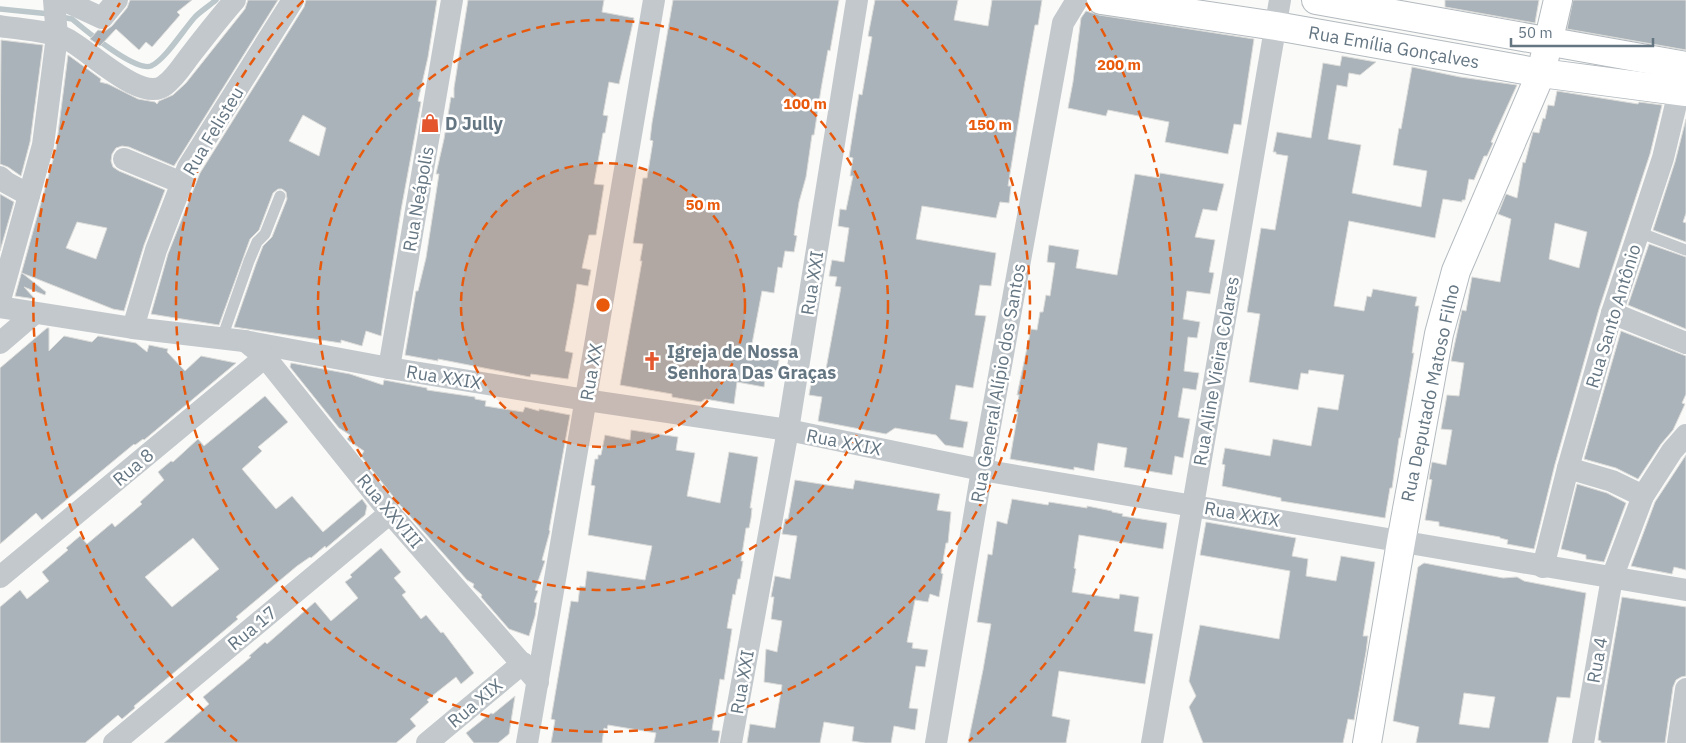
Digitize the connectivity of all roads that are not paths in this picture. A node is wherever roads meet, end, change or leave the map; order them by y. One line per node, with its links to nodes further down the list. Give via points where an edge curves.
1 (54, 0): 18 (street)
2 (63, 0): 3 (street, via 102,18)
3 (117, 0)
4 (235, 0): 18 (street, via 165,86 152,90 124,79 75,44)
5 (293, 0): 25 (street, Rua Felisteu, via 188,166)
6 (452, 0): 39 (street, Rua Neápolis)
7 (654, 0): 40 (street, Rua XX)
8 (858, 0): 41 (street, Rua XXI)
9 (1058, 0): 16 (street, Rua General Alípio dos Santos)
10 (1077, 0): 16 (street, Rua General Alípio dos Santos)
11 (1102, 0): 14 (street, Rua Emília Gonçalves)
12 (1316, 0): 15 (street, Rua Emília Gonçalves)
13 (1558, 0): 19 (street, Rua Deputado Matoso Filho)
14 (1278, 13): 20 (street, Rua Emília Gonçalves); 46 (street, Rua Aline Vieira Colares)
15 (1396, 14): 19 (street, Rua Emília Gonçalves); 20 (street)
16 (1063, 23): 44 (street, Rua General Alípio dos Santos)
17 (0, 26): 18 (street)
18 (57, 36): 26 (street, via 42,145)
19 (1550, 40): 21 (street, Rua Deputado Matoso Filho); 22 (street, Rua Emília Gonçalves)
20 (1391, 46): 21 (street, Rua Emília Gonçalves)
21 (1541, 73): 22 (street, Rua Emília Gonçalves); 48 (street, Rua Deputado Matoso Filho, via 1456,271 1439,334)
22 (1684, 79): 28 (street, Rua Santo Antônio, via 1663,158)
23 (124, 159): 25 (street)
24 (0, 177): 26 (street)
25 (182, 183): 34 (street, Rua Felisteu, via 156,250)
26 (29, 195): 30 (street)
27 (280, 196): 35 (lane, via 265,234 257,242 249,261)
28 (1638, 232): 29 (lane); 33 (street, Rua Santo Antônio)
29 (1686, 250)
30 (0, 300)
31 (0, 307): 32 (street, Rua XXIX)
32 (35, 313): 34 (street, Rua XXIX); 36 (street)
33 (1612, 313): 37 (street); 43 (street, Rua Santo Antônio)
34 (133, 328): 35 (street, Rua XXIX)
35 (233, 340): 38 (street, Rua XXVIII); 39 (street, Rua XXIX)
36 (0, 342)
37 (1686, 343)
38 (265, 357): 47 (street, Rua XXVIII); 50 (street, Rua 8)
39 (389, 368): 40 (street, Rua XXIX)
40 (586, 400): 41 (street, Rua XXIX); 54 (street, Rua XX)
41 (788, 430): 44 (street, Rua XXIX); 59 (street, Rua XXI)
42 (1686, 435): 45 (street, Rua 4)
43 (1568, 468): 45 (street, via 1612,481); 49 (street, Rua Santo Antônio)
44 (982, 470): 46 (street, Rua XXIX); 60 (street, Rua General Alípio dos Santos)
45 (1643, 496): 51 (street, Rua 4)
46 (1193, 506): 48 (street, Rua XXIX); 61 (street, Rua Aline Vieira Colares)
47 (390, 513): 53 (street, Rua XXVIII); 56 (street, Rua 17)
48 (1401, 542): 49 (street, Rua XXIX); 62 (street, Rua Deputado Matoso Filho)
49 (1543, 567): 51 (street, Rua XXIX)
50 (0, 577)
51 (1612, 578): 52 (street, Rua XXIX); 63 (street, Rua 4)
52 (1686, 590)
53 (523, 663): 54 (street, Rua XXVIII); 57 (street, Rua XIX)
54 (538, 682): 58 (street, Rua XX)
55 (1686, 689): 64 (street)
56 (114, 743)
57 (427, 743)
58 (527, 743)
59 (731, 743)
60 (936, 743)
61 (1152, 743)
62 (1368, 743)
63 (1583, 743)
64 (1678, 743)

